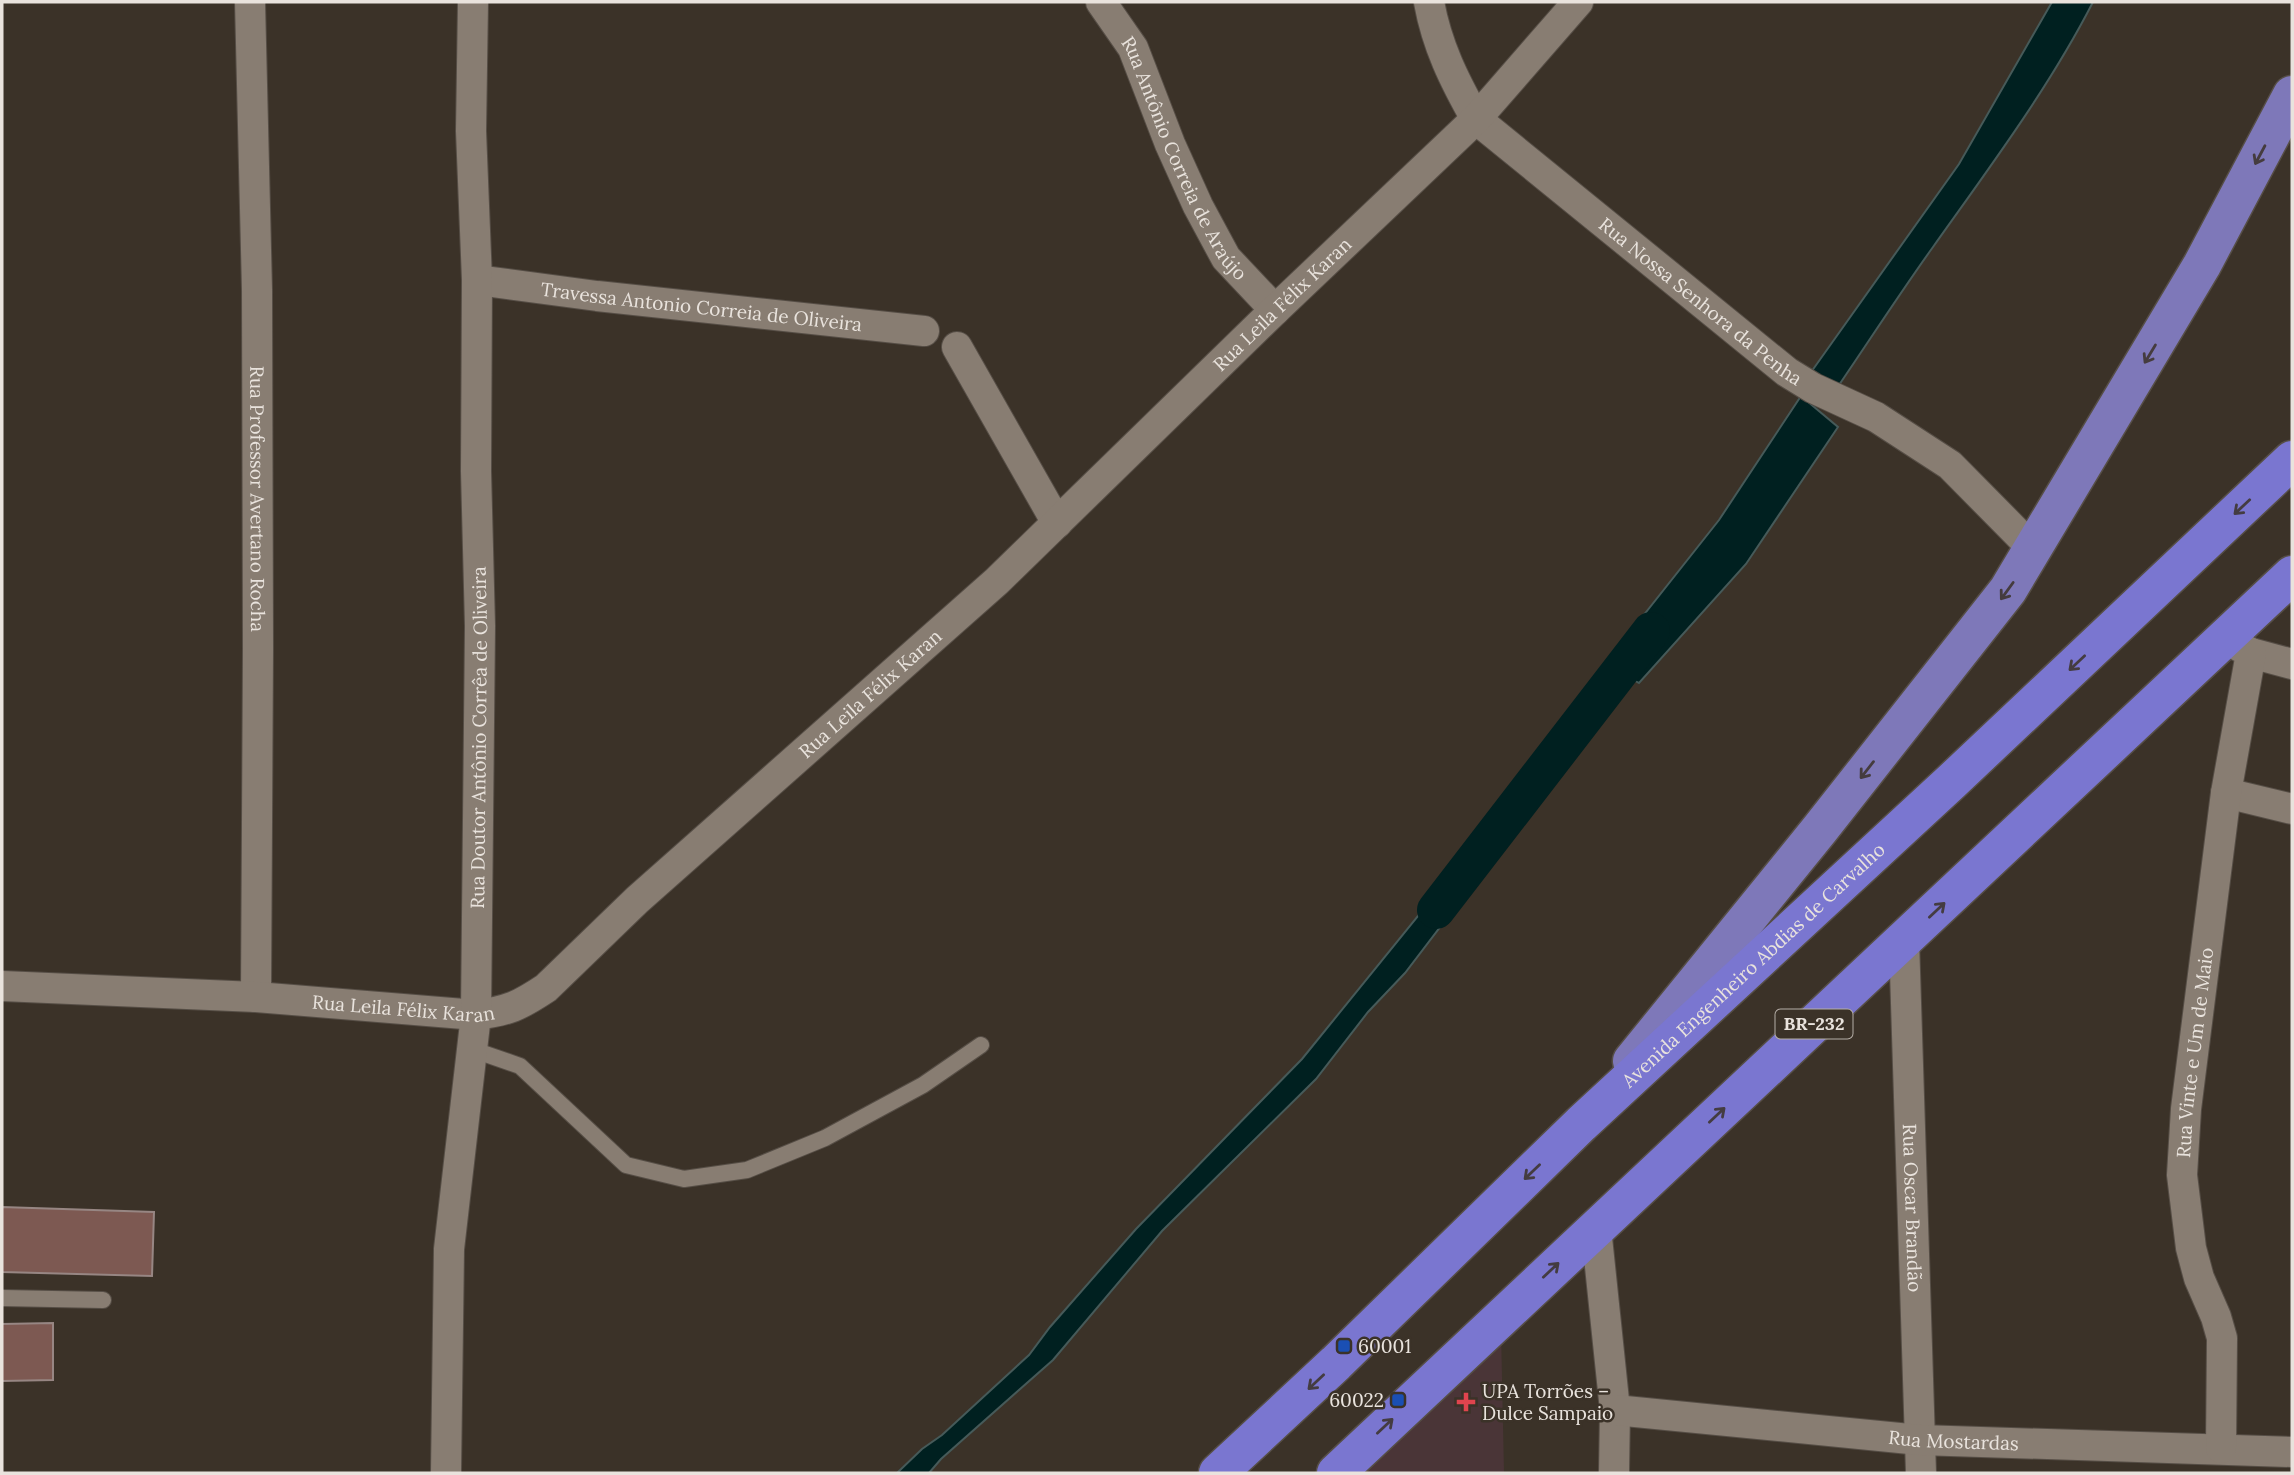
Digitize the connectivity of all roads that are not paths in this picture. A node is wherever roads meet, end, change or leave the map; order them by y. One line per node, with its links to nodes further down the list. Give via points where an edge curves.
1 (250, 2): 22 (street, Rua Professor Avertano Rocha, via 257,290)
2 (474, 2): 8 (street, Rua Doutor Antônio Corrêa de Oliveira, via 471,131)
3 (1101, 2): 9 (street, Rua Antônio Correia de Araújo, via 1133,48 1170,144 1226,258)
4 (1429, 2): 7 (street, Rua Nossa Senhora da Penha, via 1452,77)
5 (1578, 2): 7 (street, Rua Leila Félix Karan)
6 (2292, 95): 14 (main road, one-way to 14, via 2202,265)
7 (1476, 119): 9 (street, Rua Leila Félix Karan); 14 (street, Rua Nossa Senhora da Penha, via 1787,372 1876,417 1950,465)
8 (477, 280): 10 (street, Travessa Antonio Correia de Oliveira); 23 (street, Rua Doutor Antônio Corrêa de Oliveira)
9 (1275, 310): 13 (street, Rua Leila Félix Karan)
10 (924, 331)
11 (957, 346): 13 (street)
12 (2292, 460): 26 (highway, Avenida Engenheiro Abdias de Carvalho, one-way to 26)
13 (1057, 523): 23 (street, Rua Leila Félix Karan, via 997,582 637,900 546,988 516,1007)
14 (2034, 550): 26 (main road, one-way to 26, via 2008,590 1854,786)
15 (2292, 575): 16 (highway, BR-232)
16 (2238, 646): 17 (street); 18 (street, Rua Vinte e Um de Maio); 20 (highway, BR-232, one-way to 16)
17 (2292, 664)
18 (2226, 793): 19 (street); 32 (street, Rua Vinte e Um de Maio, via 2186,1109 2182,1175 2191,1248 2222,1338)
19 (2292, 809)
20 (1904, 940): 27 (highway, BR-232, one-way to 20); 31 (street, Rua Oscar Brandão)
21 (2, 986): 22 (street, Rua Leila Félix Karan)
22 (256, 997): 23 (street, Rua Leila Félix Karan)
23 (476, 1015): 25 (street, Rua Doutor Antônio Corrêa de Oliveira)
24 (981, 1045): 25 (lane, via 923,1085 825,1138 747,1170 684,1179 626,1165 520,1066)
25 (471, 1049): 34 (street, Rua Doutor Antônio Corrêa de Oliveira, via 449,1249)
26 (1581, 1124): 35 (highway, Avenida Engenheiro Abdias de Carvalho, one-way to 35)
27 (1596, 1228): 30 (street); 36 (highway, BR-232, one-way to 27)
28 (2, 1298): 29 (lane)
29 (103, 1300)
30 (1615, 1410): 31 (street, Rua Mostardas); 37 (street)
31 (1920, 1440): 32 (street, Rua Mostardas); 38 (street, Rua Oscar Brandão)
32 (2221, 1448): 33 (street, Rua Mostardas)
33 (2292, 1452)
34 (446, 1473)
35 (1219, 1473)
36 (1336, 1473)
37 (1614, 1473)
38 (1921, 1473)

